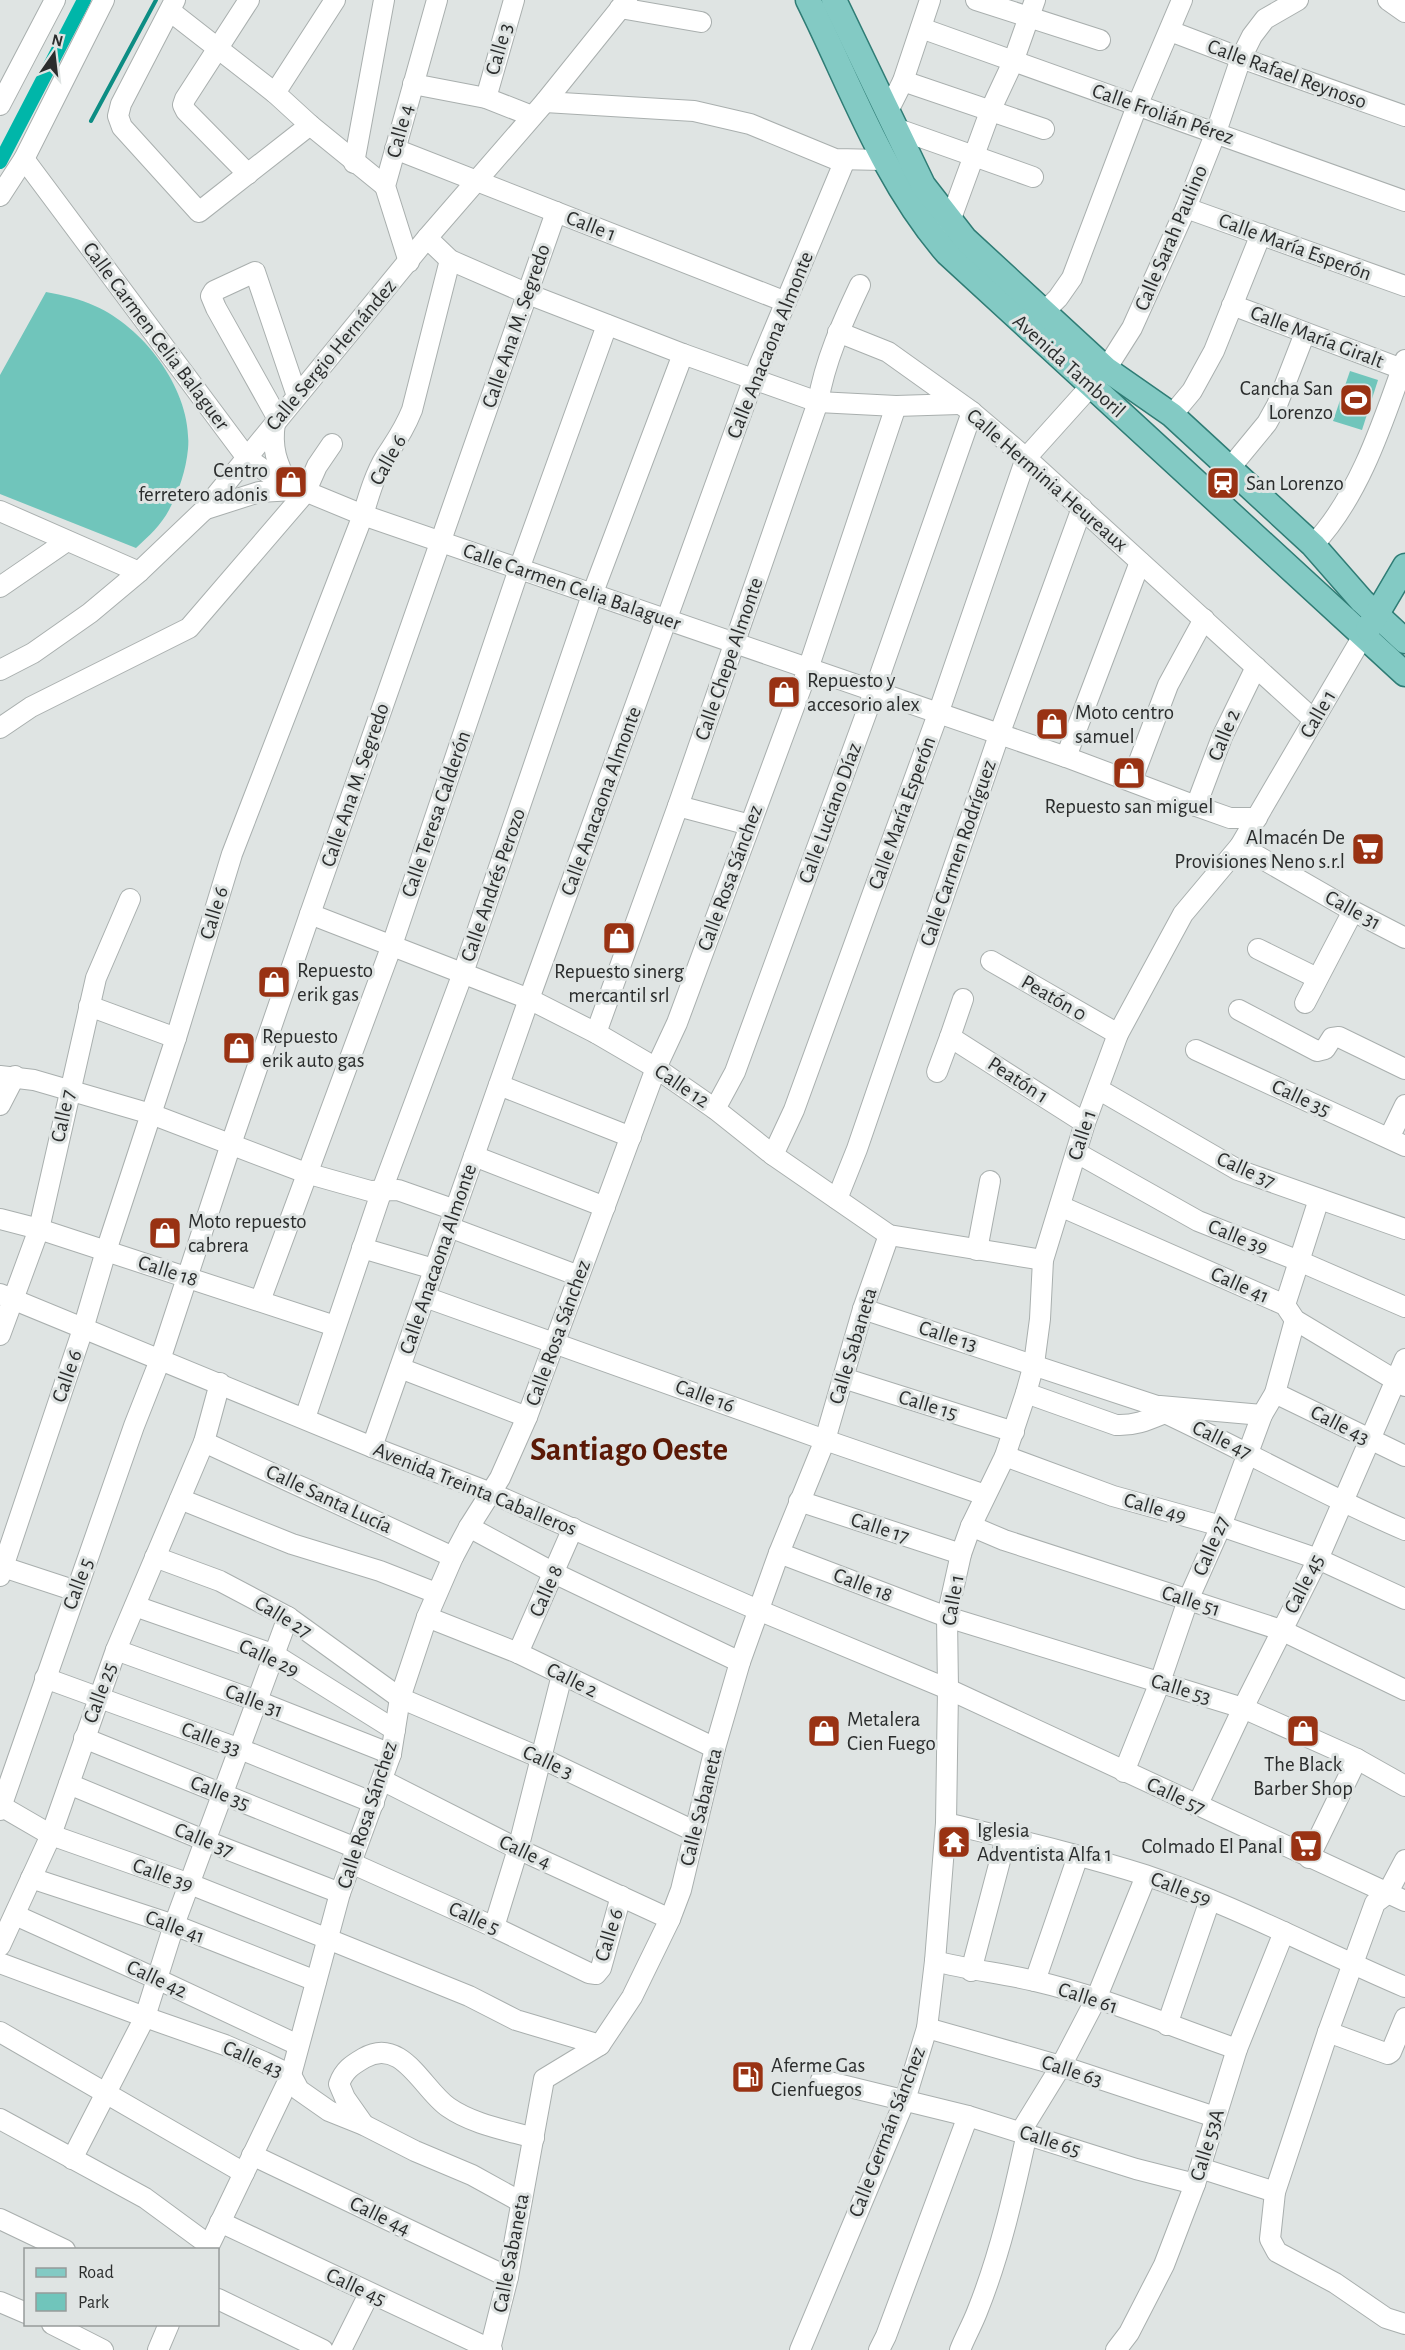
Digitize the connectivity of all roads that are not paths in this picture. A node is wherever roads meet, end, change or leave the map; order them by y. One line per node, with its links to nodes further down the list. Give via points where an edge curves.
1 (104, 0): 41 (street)
2 (249, 0): 23 (street)
3 (335, 0): 28 (street)
4 (384, 0): 44 (street)
5 (437, 0): 27 (street, Calle 4)
6 (514, 0): 29 (street, Calle 3)
7 (808, 0): 43 (main road, Avenida Tamboril)
8 (834, 0): 35 (main road, Avenida Tamboril)
9 (930, 0): 20 (street)
10 (976, 0): 17 (street)
11 (1182, 0): 21 (street)
12 (1298, 0): 24 (street, Calle Sarah Paulino, via 1265,19)
13 (1388, 0): 18 (street)
14 (50, 2): 30 (street)
15 (623, 4): 19 (street); 32 (street, Calle Sergio Hernández)
16 (172, 6): 23 (street); 45 (street, via 121,104 119,121 199,212)
17 (1031, 9): 22 (street); 25 (street)
18 (1405, 12)
19 (701, 22)
20 (921, 28): 25 (street, Calle Frolián Pérez); 26 (street)
21 (1170, 31): 24 (street, Calle Rafael Reynoso); 31 (street)
22 (1100, 40)
23 (219, 47): 28 (street); 45 (street, via 183,105)
24 (1241, 58): 34 (street, Calle Rafael Reynoso); 38 (street, Calle Sarah Paulino)
25 (1013, 62): 31 (street, Calle Frolián Pérez); 33 (street)
26 (903, 81): 33 (street); 35 (street)
27 (413, 84): 29 (street); 39 (street, Calle 4)
28 (275, 93): 36 (street)
29 (486, 98): 32 (street)
30 (0, 105)
31 (1137, 105): 38 (street, Calle Frolián Pérez); 63 (street, via 1072,278)
32 (538, 109): 42 (street, via 701,112 750,124); 47 (street, Calle Sergio Hernández)
33 (991, 109): 37 (street); 40 (street)
34 (1405, 116)
35 (892, 119): 40 (street); 53 (main road, Avenida Tamboril)
36 (310, 125): 44 (street); 45 (street)
37 (1044, 129)
38 (1216, 132): 50 (street, Calle Frolián Pérez); 51 (street, Calle Sarah Paulino)
39 (395, 149): 47 (street, Calle 1); 48 (street, Calle 4)
40 (975, 155): 46 (street); 53 (street)
41 (24, 159): 49 (street); 78 (street, Calle Carmen Celia Balaguer)
42 (845, 160): 43 (street); 61 (street, Calle Anacaona Almonte)
43 (884, 160): 53 (main road, Avenida Tamboril, via 904,197)
44 (354, 162): 48 (street)
45 (248, 174)
46 (1033, 177)
47 (476, 181): 52 (street, Calle 1); 55 (street, Calle Sergio Hernández)
48 (384, 186): 57 (street, Calle 4)
49 (0, 196)
50 (1405, 201)
51 (1186, 208): 54 (street, Calle María Esperón); 69 (street, Calle Sarah Paulino, via 1132,328)
52 (556, 212): 60 (street, Calle Ana M. Segredo); 61 (street, Calle 1)
53 (941, 228): 63 (main road, Avenida Tamboril, via 963,269)
54 (1261, 234): 59 (street, Calle María Esperón); 62 (street)
55 (427, 238): 56 (street, Calle Herminia Heureaux); 57 (street, Calle Sergio Hernández)
56 (450, 260): 60 (street, Calle Herminia Heureaux); 85 (street, Calle 6, via 412,410 404,431 385,458)
57 (409, 262): 71 (street, Calle Sergio Hernández)
58 (860, 285): 65 (street, Calle Chepe Almonte)
59 (1405, 286)
60 (528, 294): 64 (street, Calle Herminia Heureaux); 86 (street, Calle Ana M. Segredo)
61 (786, 302): 70 (street, Calle Anacaona Almonte)
62 (1232, 305): 66 (street, Calle María Giralt); 75 (street, via 1202,375)
63 (1036, 320): 69 (main road, Avenida Tamboril)
64 (607, 325): 67 (street, Calle Herminia Heureaux); 90 (street, Calle Teresa Calderón)
65 (838, 332): 72 (street, Calle Chepe Almonte); 74 (street, via 888,352)
66 (1305, 333): 68 (street, Calle María Giralt); 80 (street, via 1277,405)
67 (683, 354): 70 (street, Calle Herminia Heureaux); 94 (street, Calle Andrés Perozo)
68 (1403, 365): 88 (street, via 1376,438 1345,502)
69 (1099, 377): 75 (main road, Avenida Tamboril); 79 (street, Calle María Esperón); 98 (main road, Avenida Tamboril)
70 (754, 378): 72 (street, Calle Herminia Heureaux); 97 (street, Calle Anacaona Almonte)
71 (297, 396): 76 (street, Calle Sergio Hernández); 76 (street, via 255,272 214,291 216,308)
72 (818, 402): 73 (street, Calle Herminia Heureaux); 100 (street, Calle Chepe Almonte)
73 (896, 406): 74 (street, Calle Herminia Heureaux); 102 (street, Calle Rosa Sánchez)
74 (965, 408): 79 (street, Calle Herminia Heureaux); 105 (street, Calle Luciano Díaz)
75 (1172, 414): 80 (main road, Avenida Tamboril)
76 (276, 420): 78 (street, Calle Sergio Hernández); 81 (street, via 274,455)
77 (332, 444): 81 (street)
78 (247, 458): 81 (street, Calle Carmen Celia Balaguer, via 267,474); 83 (street, Calle Sergio Hernández)
79 (1026, 458): 82 (street, Calle Herminia Heureaux); 106 (street, Calle María Esperón)
80 (1230, 468): 88 (main road, Avenida Tamboril)
81 (297, 489): 83 (street, via 259,492); 85 (street, Calle Carmen Celia Balaguer); 108 (street, via 189,628 31,707)
82 (1082, 508): 89 (street, Calle Herminia Heureaux); 109 (street, Calle Carmen Rodríguez)
83 (204, 510): 91 (street, Calle Sergio Hernández)
84 (0, 511): 87 (street)
85 (363, 515): 86 (street, Calle Carmen Celia Balaguer); 134 (street, Calle 6, via 232,854)
86 (440, 540): 90 (street, Calle Carmen Celia Balaguer); 119 (street, Calle Ana M. Segredo)
87 (67, 541): 91 (street); 93 (street)
88 (1313, 545): 95 (main road, Avenida Tamboril)
89 (1140, 562): 96 (street, Calle Herminia Heureaux); 110 (street)
90 (519, 569): 94 (street, Calle Carmen Celia Balaguer); 121 (street, Calle Teresa Calderón)
91 (139, 572): 103 (street, Calle Sergio Hernández, via 90,613 33,653)
92 (1404, 573): 95 (main road)
93 (0, 587)
94 (592, 595): 97 (street, Calle Carmen Celia Balaguer); 124 (street, Calle Andrés Perozo)
95 (1376, 614): 98 (main road); 99 (main road, Avenida Tamboril)
96 (1204, 619): 101 (street, Calle Herminia Heureaux); 111 (street, via 1168,685)
97 (666, 620): 100 (street, Calle Carmen Celia Balaguer); 126 (street, Calle Anacaona Almonte)
98 (1363, 636): 104 (main road, Avenida Tamboril); 107 (street, Calle 1)
99 (1405, 641)
100 (735, 643): 102 (street, Calle Carmen Celia Balaguer); 112 (street, Calle Chepe Almonte)
101 (1256, 667): 107 (street, Calle Herminia Heureaux); 113 (street, Calle 2, via 1222,737)
102 (808, 669): 105 (street, Calle Carmen Celia Balaguer); 115 (street, Calle Rosa Sánchez)
103 (0, 670)
104 (1405, 674)
105 (874, 692): 106 (street, Calle Carmen Celia Balaguer); 145 (street, Calle Luciano Díaz, via 735,1072)
106 (938, 714): 109 (street, Calle Carmen Celia Balaguer); 152 (street, Calle María Esperón, via 794,1110)
107 (1314, 720): 114 (street, Calle 1)
108 (0, 728)
109 (999, 735): 110 (street, Calle Carmen Celia Balaguer); 157 (street, Calle Carmen Rodríguez)
110 (1065, 757): 111 (street, Calle Carmen Celia Balaguer)
111 (1132, 780): 113 (street, Calle Carmen Celia Balaguer)
112 (678, 806): 115 (street); 131 (street, Calle Chepe Almonte)
113 (1196, 807): 114 (street, Calle Carmen Celia Balaguer, via 1230,818)
114 (1257, 818): 116 (street, Calle 1)
115 (750, 825): 136 (street, Calle Rosa Sánchez, via 677,1023)
116 (1240, 846): 118 (street, Calle 31); 132 (street, Calle 1, via 1183,914)
117 (130, 899): 129 (street, Calle 7, via 96,978)
118 (1353, 911): 120 (street, Calle 31); 125 (street)
119 (310, 914): 121 (street, Calle 12); 150 (street, Calle Ana M. Segredo)
120 (1405, 938)
121 (392, 945): 124 (street, Calle 12); 154 (street, Calle Teresa Calderón)
122 (1258, 949): 125 (street)
123 (991, 961): 132 (street, Peatón 0)
124 (463, 973): 126 (street, Calle 12); 156 (street, Calle Andrés Perozo)
125 (1317, 978): 128 (street)
126 (529, 999): 131 (street, Calle 12); 140 (street, Calle Anacaona Almonte)
127 (963, 999): 133 (street)
128 (1305, 1003)
129 (90, 1006): 134 (street); 142 (street, Calle 7)
130 (1239, 1010): 137 (street, via 1317,1051 1339,1037)
131 (596, 1033): 136 (street, Calle 12)
132 (1118, 1034): 141 (street, Calle 1)
133 (950, 1036): 138 (street); 147 (street, Peatón 1)
134 (176, 1038): 146 (street, Calle 6)
135 (1196, 1050): 149 (street, Calle 35)
136 (656, 1068): 145 (street, Calle 12); 148 (street, Calle Rosa Sánchez)
137 (1405, 1069)
138 (937, 1072)
139 (7, 1076): 142 (street); 144 (street)
140 (499, 1085): 148 (street); 153 (street, Calle Anacaona Almonte)
141 (1098, 1089): 147 (street, Calle 1); 158 (street, Calle 37, via 1238,1170)
142 (69, 1090): 146 (street); 163 (street, Calle 7)
143 (1405, 1105): 149 (street)
144 (0, 1106)
145 (715, 1108): 152 (street, Calle 12)
146 (151, 1114): 150 (street); 168 (street, Calle 6)
147 (1086, 1123): 151 (street, Calle 1)
148 (631, 1137): 160 (street, Calle Rosa Sánchez)
149 (1397, 1142)
150 (231, 1144): 154 (street); 173 (street, Calle Ana M. Segredo)
151 (1077, 1153): 159 (street, Calle 1); 170 (street, Calle 39, via 1198,1221)
152 (773, 1155): 157 (street, Calle 12)
153 (474, 1156): 160 (street); 162 (street, Calle Anacaona Almonte)
154 (306, 1173): 156 (street, via 370,1191); 176 (street, Calle Teresa Calderón)
155 (990, 1181): 167 (street)
156 (382, 1190): 162 (street, via 398,1190); 166 (street, Calle Andrés Perozo)
157 (837, 1198): 165 (street, Calle 12)
158 (1320, 1199): 164 (street, Calle 37); 170 (street, Calle 27)
159 (1060, 1206): 169 (street, Calle 1); 179 (street, Calle 41)
160 (605, 1207): 172 (street, Calle Rosa Sánchez)
161 (0, 1219): 163 (street, Calle 18)
162 (452, 1219): 171 (street, Calle Anacaona Almonte); 172 (street)
163 (39, 1229): 168 (street, Calle 18); 174 (street, Calle 7)
164 (1405, 1229)
165 (889, 1235): 167 (street, Calle 12); 178 (street, Calle Sabaneta)
166 (362, 1248): 171 (street); 180 (street, Calle Andrés Perozo)
167 (976, 1250): 169 (street, Calle 12)
168 (106, 1251): 173 (street, Calle 18); 181 (street, Calle 6)
169 (1043, 1260): 186 (street, Calle 1)
170 (1299, 1261): 177 (street, Calle 39); 179 (street, Calle 27)
171 (435, 1269): 175 (street, Calle Anacaona Almonte)
172 (579, 1276): 183 (street, Calle Rosa Sánchez)
173 (187, 1277): 176 (street, Calle 18); 185 (street, Calle Ana M. Segredo)
174 (6, 1296): 181 (street, Avenida Treinta Caballeros); 182 (street, Calle 7)
175 (425, 1297): 183 (street, Calle 16); 187 (street, Calle Anacaona Almonte)
176 (260, 1301): 180 (street, Calle 18)
177 (1405, 1307)
178 (863, 1309): 186 (street, Calle 13); 188 (street, Calle Sabaneta)
179 (1290, 1313): 190 (street, Calle 41); 192 (street, Calle 27)
180 (335, 1326): 196 (street, Calle Andrés Perozo)
181 (83, 1329): 185 (street, Avenida Treinta Caballeros); 220 (street, Calle 6)
182 (0, 1335)
183 (555, 1342): 195 (street, Calle Rosa Sánchez); 198 (street, Calle 16)
184 (1405, 1359): 190 (street, Calle 45)
185 (160, 1360): 189 (street, Avenida Treinta Caballeros); 222 (street, Calle 5)
186 (1034, 1364): 191 (street, Calle 1); 193 (street, Calle 47)
187 (400, 1368): 195 (street); 201 (street, Calle Anacaona Almonte)
188 (843, 1378): 197 (street, Calle 15); 198 (street, Calle Sabaneta)
189 (220, 1383): 196 (street, Avenida Treinta Caballeros); 200 (street, Calle 25)
190 (1400, 1384): 199 (street, Calle 45)
191 (1026, 1393): 193 (street, via 1116,1425 1142,1423); 197 (street, Calle 1)
192 (1275, 1393): 194 (street, Calle 27); 199 (street, Calle 43)
193 (1161, 1409): 194 (street); 202 (street, Calle 47)
194 (1262, 1415): 202 (street, Calle 27)
195 (527, 1417): 205 (street, Calle Rosa Sánchez)
196 (305, 1418): 201 (street, Avenida Treinta Caballeros)
197 (1014, 1432): 203 (street, Calle 1)
198 (825, 1440): 206 (street, Calle 16); 208 (street, Calle Sabaneta)
199 (1370, 1441): 204 (street, Calle 43); 209 (street, Calle 45)
200 (204, 1442): 207 (street, Calle 25); 218 (street, Calle Santa Lucía)
201 (372, 1447): 205 (street, Avenida Treinta Caballeros)
202 (1248, 1452): 209 (street, Calle 47); 211 (street, Calle 27)
203 (1005, 1456): 206 (street, Calle 1); 211 (street, Calle 49, via 1113,1496)
204 (1405, 1456)
205 (491, 1493): 212 (street, Calle Rosa Sánchez); 213 (street, Avenida Treinta Caballeros)
206 (985, 1495): 210 (street, Calle 1)
207 (180, 1499): 217 (street, Calle 25); 223 (street, via 291,1544)
208 (799, 1501): 215 (street, Calle Sabaneta); 216 (street, Calle 17)
209 (1342, 1503): 214 (street, Calle 47); 219 (street, Calle 45)
210 (971, 1526): 216 (street, Calle 1); 225 (street, Calle 51)
211 (1221, 1526): 219 (street, Calle 49); 225 (street, Calle 27)
212 (469, 1527): 218 (street, Calle Rosa Sánchez); 221 (street)
213 (573, 1528): 221 (street, Calle 8); 227 (street, Avenida Treinta Caballeros)
214 (1405, 1530)
215 (779, 1554): 227 (street, Calle Sabaneta); 230 (street, Calle 18)
216 (961, 1554): 230 (street, Calle 1)
217 (155, 1557): 226 (street, Calle 25); 228 (street, Calle 27, via 220,1581)
218 (453, 1557): 223 (street, Calle Rosa Sánchez)
219 (1318, 1559): 224 (street, Calle 49); 231 (street, Calle 45)
220 (1, 1570): 222 (street)
221 (554, 1573): 233 (street, Calle 8); 235 (street)
222 (76, 1591): 237 (street, Calle 5)
223 (436, 1593): 229 (street, Calle Rosa Sánchez)
224 (1405, 1599)
225 (1188, 1600): 231 (street, Calle 51); 238 (street, Calle 27)
226 (135, 1606): 232 (street, Calle 25); 234 (street, Calle 29)
227 (759, 1610): 235 (street, Calle Sabaneta); 239 (street, Avenida Treinta Caballeros)
228 (288, 1617): 234 (street); 242 (street, Calle 27)
229 (427, 1617): 233 (street, Calle 2); 242 (street, Calle Rosa Sánchez)
230 (947, 1617): 238 (street, Calle 53); 239 (street, Calle 1)
231 (1281, 1629): 240 (street, Calle 51); 244 (street, Calle 45)
232 (116, 1650): 241 (street, Calle 25); 243 (street, Calle 31)
233 (518, 1653): 236 (street, Calle 2)
234 (275, 1655): 243 (street); 245 (street, Calle 29)
235 (740, 1662): 247 (street, Calle Sabaneta)
236 (562, 1675): 247 (street, Calle 2); 250 (street)
237 (45, 1678): 241 (street, Calle 33); 259 (street, Calle 5)
238 (1160, 1682): 244 (street, Calle 53); 252 (street, Calle 27)
239 (948, 1689): 252 (street, Calle 57); 260 (street, Calle Germán Sánchez)
240 (1405, 1690)
241 (99, 1697): 246 (street, Calle 25); 248 (street, Calle 33)
242 (400, 1698): 245 (street, Calle Rosa Sánchez); 250 (street, Calle 3)
243 (257, 1701): 248 (street); 249 (street, Calle 31)
244 (1243, 1708): 251 (street, Calle 53); 258 (street, Calle 45)
245 (395, 1730): 249 (street, Calle Rosa Sánchez)
246 (84, 1738): 254 (street, Calle 25); 256 (street, Calle 35)
247 (715, 1748): 261 (street, Calle Sabaneta)
248 (240, 1749): 256 (street); 257 (street, Calle 33)
249 (391, 1754): 253 (street, Calle Rosa Sánchez)
250 (541, 1758): 261 (street, Calle 3); 265 (street)
251 (1357, 1759): 255 (street, Calle 53); 268 (street)
252 (1124, 1772): 258 (street, Calle 57)
253 (382, 1780): 257 (street, Calle Rosa Sánchez); 265 (street, Calle 4)
254 (69, 1784): 262 (street, Calle 25); 264 (street, Calle 37)
255 (1405, 1786)
256 (223, 1794): 264 (street); 266 (street, Calle 35)
257 (374, 1803): 266 (street, Calle Rosa Sánchez)
258 (1197, 1806): 268 (street, Calle 57)
259 (1, 1808): 262 (street, Calle 39)
260 (946, 1824): 263 (street, Calle 59); 284 (street, Calle Germán Sánchez)
261 (694, 1831): 278 (street, Calle Sabaneta)
262 (51, 1835): 271 (street, Calle 25); 272 (street, Calle 39)
263 (1006, 1838): 267 (street, Calle 59); 287 (street)
264 (206, 1841): 272 (street); 273 (street, Calle 37)
265 (518, 1849): 274 (street, Calle 4); 280 (street)
266 (354, 1856): 273 (street, Calle Rosa Sánchez); 280 (street, Calle 5)
267 (1078, 1856): 270 (street, Calle 59); 291 (street)
268 (1309, 1858): 275 (street, Calle 57)
269 (1405, 1860): 275 (street)
270 (1146, 1876): 276 (street, Calle 59); 293 (street)
271 (32, 1878): 277 (street, Calle 25); 279 (street, Calle 41)
272 (190, 1884): 279 (street); 282 (street, Calle 39)
273 (340, 1893): 282 (street, Calle Rosa Sánchez)
274 (621, 1896): 278 (street, Calle 4); 288 (street, Calle 6, via 604,1960)
275 (1396, 1897): 286 (street, via 1375,1903)
276 (1210, 1900): 281 (street, Calle 59); 296 (street)
277 (15, 1915): 283 (street, Calle 25); 289 (street, Calle 42)
278 (670, 1919): 301 (street, Calle Sabaneta, via 632,1997)
279 (174, 1925): 289 (street); 290 (street, Calle 41)
280 (494, 1927): 288 (street, Calle 5)
281 (1284, 1932): 286 (street, Calle 59); 302 (street, Calle 53A)
282 (328, 1939): 290 (street, Calle Rosa Sánchez); 301 (street, Calle 39, via 469,1996 516,2020)
283 (0, 1946)
284 (935, 1961): 287 (street, Calle 61); 297 (street, Calle Germán Sánchez)
285 (0, 1963): 294 (street, Calle 43)
286 (1352, 1965): 292 (street, Calle 59); 299 (street)
287 (971, 1971): 291 (street, Calle 61)
288 (596, 1974)
289 (157, 1979): 294 (street); 300 (street, Calle 42)
290 (316, 1981): 300 (street, Calle Rosa Sánchez)
291 (1035, 1981): 293 (street, Calle 61)
292 (1405, 1987)
293 (1096, 1999): 296 (street, Calle 61); 303 (street)
294 (145, 2017): 304 (street, Calle 43, via 225,2044); 306 (street)
295 (1405, 2018): 299 (street, via 1388,2054)
296 (1167, 2025): 302 (street, Calle 61)
297 (927, 2028): 303 (street, Calle 63); 307 (street, Calle Germán Sánchez)
298 (0, 2032): 306 (street)
299 (1328, 2032): 318 (street)
300 (298, 2045): 304 (street, Calle Rosa Sánchez)
301 (600, 2045): 313 (street, Calle Sabaneta, via 544,2079)
302 (1237, 2049): 309 (street, Calle 53A)
303 (1061, 2067): 309 (street, Calle 63); 312 (street)
304 (291, 2075): 311 (street, Calle 43, via 299,2090 329,2111); 314 (street, Calle Rosa Sánchez)
305 (821, 2080): 307 (street, Calle 65)
306 (106, 2094): 315 (street); 316 (street)
307 (905, 2100): 308 (street, Calle 65); 337 (street, Calle Germán Sánchez)
308 (968, 2116): 312 (street, Calle 65); 338 (street)
309 (1215, 2117): 317 (street, Calle 53A)
310 (0, 2119): 315 (street)
311 (364, 2125): 313 (street, via 339,2084 348,2068 379,2053 408,2063 431,2092 461,2114); 319 (street, Calle 43)
312 (1024, 2132): 317 (street, Calle 65, via 1136,2169); 339 (street, via 1015,2192 977,2311)
313 (534, 2138): 319 (street, Calle Sabaneta)
314 (252, 2155): 316 (street, Calle Rosa Sánchez); 324 (street, Calle 44)
315 (72, 2159): 322 (street, via 145,2198)
316 (244, 2173): 321 (street, Calle Rosa Sánchez)
317 (1197, 2176): 318 (street, Calle 65); 340 (street, Calle 53A, via 1164,2265)
318 (1275, 2192): 329 (street, via 1270,2239 1277,2252 1335,2283 1386,2318)
319 (521, 2202): 324 (street, Calle Sabaneta)
320 (0, 2219): 323 (street)
321 (220, 2222): 322 (street, Calle Rosa Sánchez); 325 (street, Calle 45)
322 (208, 2247)
323 (61, 2248)
324 (508, 2277): 336 (street, Calle Sabaneta)
325 (369, 2294): 335 (street); 336 (street, Calle 45)
326 (219, 2299): 334 (street)
327 (0, 2301): 328 (street)
328 (24, 2312)
329 (1405, 2324)
330 (54, 2326): 332 (street)
331 (169, 2326): 333 (street)
332 (103, 2350)
333 (158, 2350)
334 (322, 2350)
335 (341, 2350)
336 (491, 2350)
337 (800, 2350)
338 (879, 2350)
339 (960, 2350)
340 (1116, 2350)

